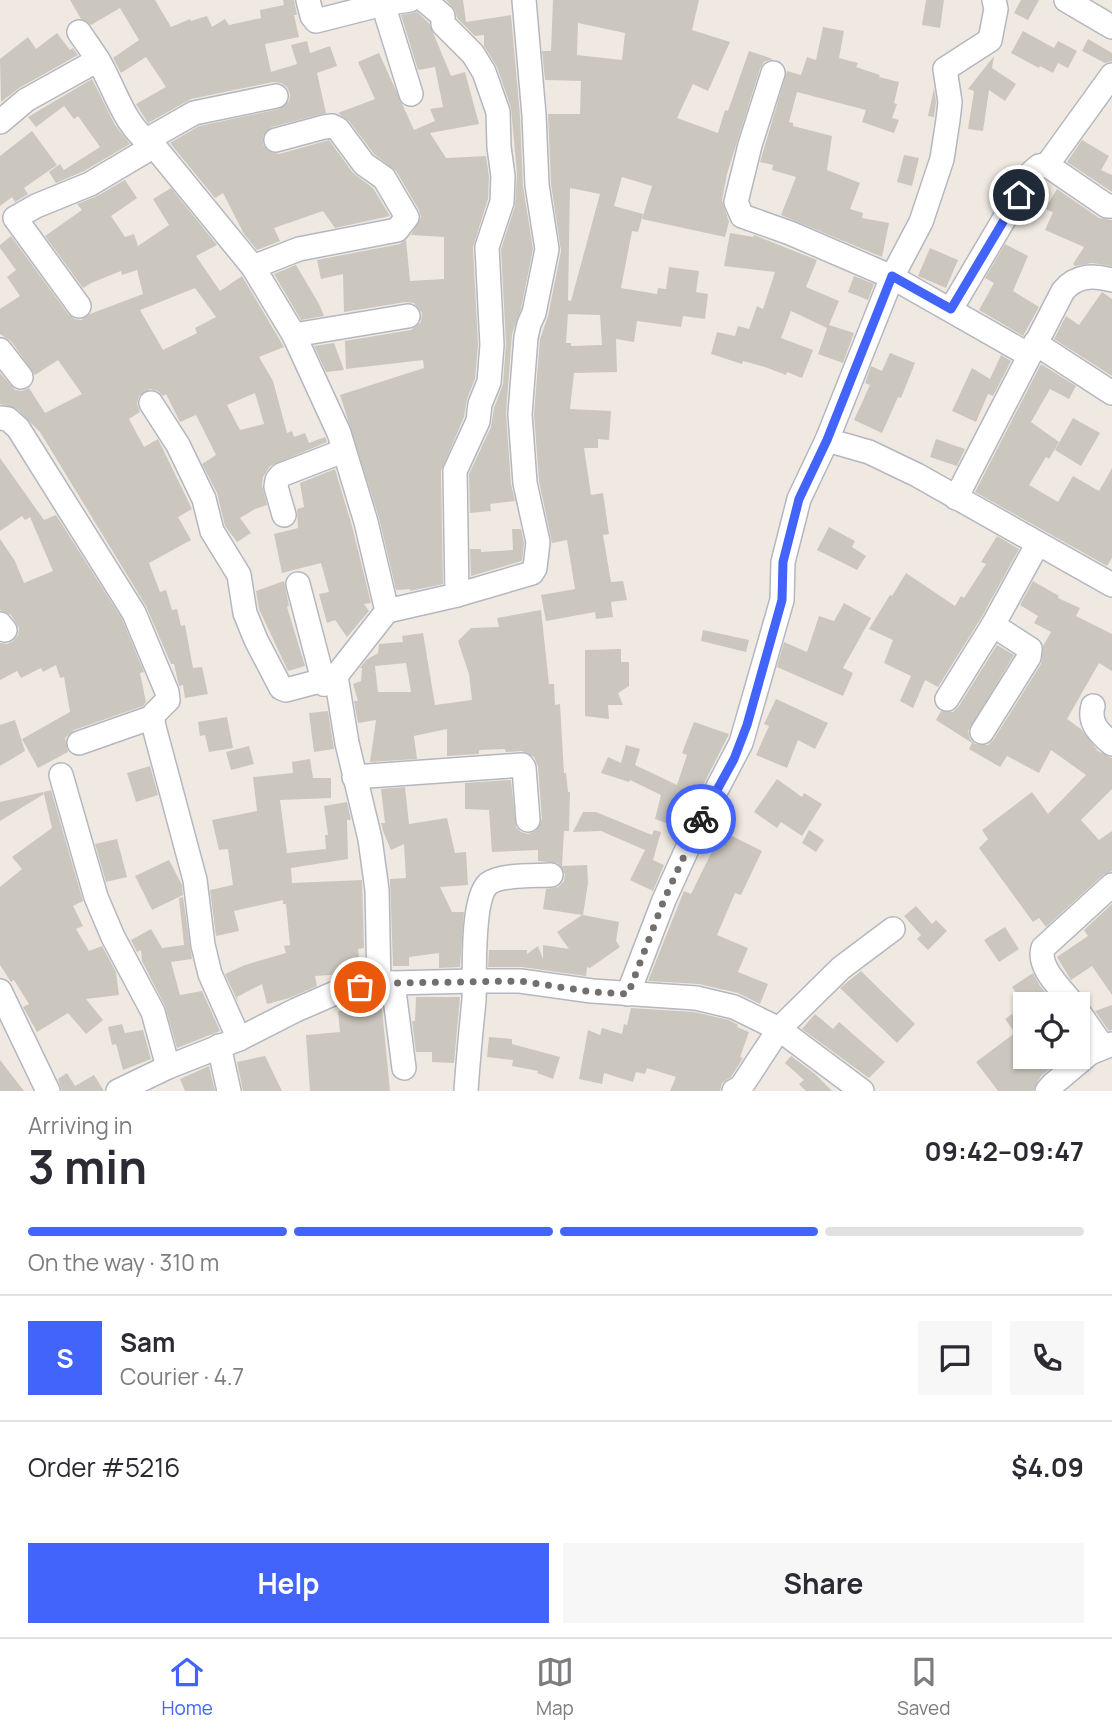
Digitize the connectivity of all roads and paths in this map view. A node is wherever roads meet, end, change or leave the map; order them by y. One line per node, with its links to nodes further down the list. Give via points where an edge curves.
1 (308, 0): 7 (street, via 316,21)
2 (410, 0): 7 (street)
3 (424, 0): 8 (street)
4 (524, 0): 42 (street, via 537,185 547,250 528,324 520,414 537,556 532,573)
5 (994, 0): 23 (street, via 990,40 945,69 950,102 942,159 921,222)
6 (1066, 0): 9 (street)
7 (383, 4): 14 (street)
8 (440, 8): 42 (street, via 443,24 484,72 498,112 503,176 502,202 487,247 492,345 489,382 478,421 454,471)
9 (1112, 27)
10 (79, 32): 11 (street)
11 (98, 60): 16 (street, via 26,100); 18 (street, via 127,117)
12 (773, 73): 23 (street, via 750,145 736,202 738,211 752,221)
13 (1112, 75): 19 (street)
14 (411, 94)
15 (276, 96): 18 (street, via 194,113)
16 (0, 122)
17 (276, 140): 22 (street, via 324,127 338,129 364,164 384,178 407,217 397,230 299,249)
18 (150, 144): 21 (street, via 90,184); 22 (street)
19 (1047, 165): 20 (street); 26 (street, via 1032,172)
20 (1112, 206)
21 (8, 223): 25 (street)
22 (253, 267): 28 (street)
23 (892, 276): 26 (street); 35 (street)
24 (1112, 280): 29 (street, via 1087,277 1070,284)
25 (79, 306)
26 (951, 309): 29 (street)
27 (408, 316): 28 (street)
28 (294, 335): 36 (street)
29 (1032, 349): 32 (street); 37 (street)
30 (0, 350): 31 (street)
31 (21, 377)
32 (1112, 393)
33 (151, 403): 45 (street, via 178,445 204,499 212,531 239,576 246,612 277,681 286,690)
34 (0, 418): 48 (street, via 18,428 134,613 167,692 166,705)
35 (827, 440): 37 (street, via 870,453); 62 (street, via 799,499 783,562 782,600 741,743 664,900)
36 (344, 451): 38 (street, via 281,475 276,487); 43 (street)
37 (956, 498): 39 (street)
38 (284, 514)
39 (1037, 545): 41 (street); 44 (street)
40 (298, 584): 45 (street)
41 (1112, 585)
42 (457, 595): 43 (street)
43 (387, 611): 45 (street)
44 (993, 625): 46 (street); 49 (street, via 1025,644 1030,657)
45 (330, 680): 53 (street)
46 (947, 699)
47 (1093, 706): 51 (street, via 1095,727)
48 (153, 717): 50 (street); 65 (street, via 195,880 205,955)
49 (982, 732)
50 (79, 743)
51 (1112, 744)
52 (61, 775): 67 (street, via 96,897 153,1012)
53 (355, 777): 54 (street, via 522,765); 59 (street, via 370,839)
54 (528, 820)
55 (551, 875): 58 (street, via 495,880 485,888 477,918)
56 (1112, 886): 61 (street, via 1044,948 1042,961)
57 (892, 929): 64 (street, via 841,968)
58 (473, 981): 59 (street); 62 (street, via 520,981); 72 (street)
59 (386, 983): 65 (street, via 342,990); 68 (street)
60 (0, 991): 69 (street)
61 (1064, 992)
62 (628, 994): 64 (street, via 696,998 734,1007)
63 (1090, 1025): 66 (street)
64 (779, 1029): 73 (street); 74 (street)
65 (229, 1042): 67 (street); 71 (street)
66 (1107, 1046): 75 (street, via 1090,1053)
67 (168, 1067): 70 (street)
68 (404, 1068)
69 (48, 1091)
70 (118, 1091)
71 (229, 1091)
72 (466, 1091)
73 (734, 1091)
74 (862, 1091)
75 (1048, 1091)

